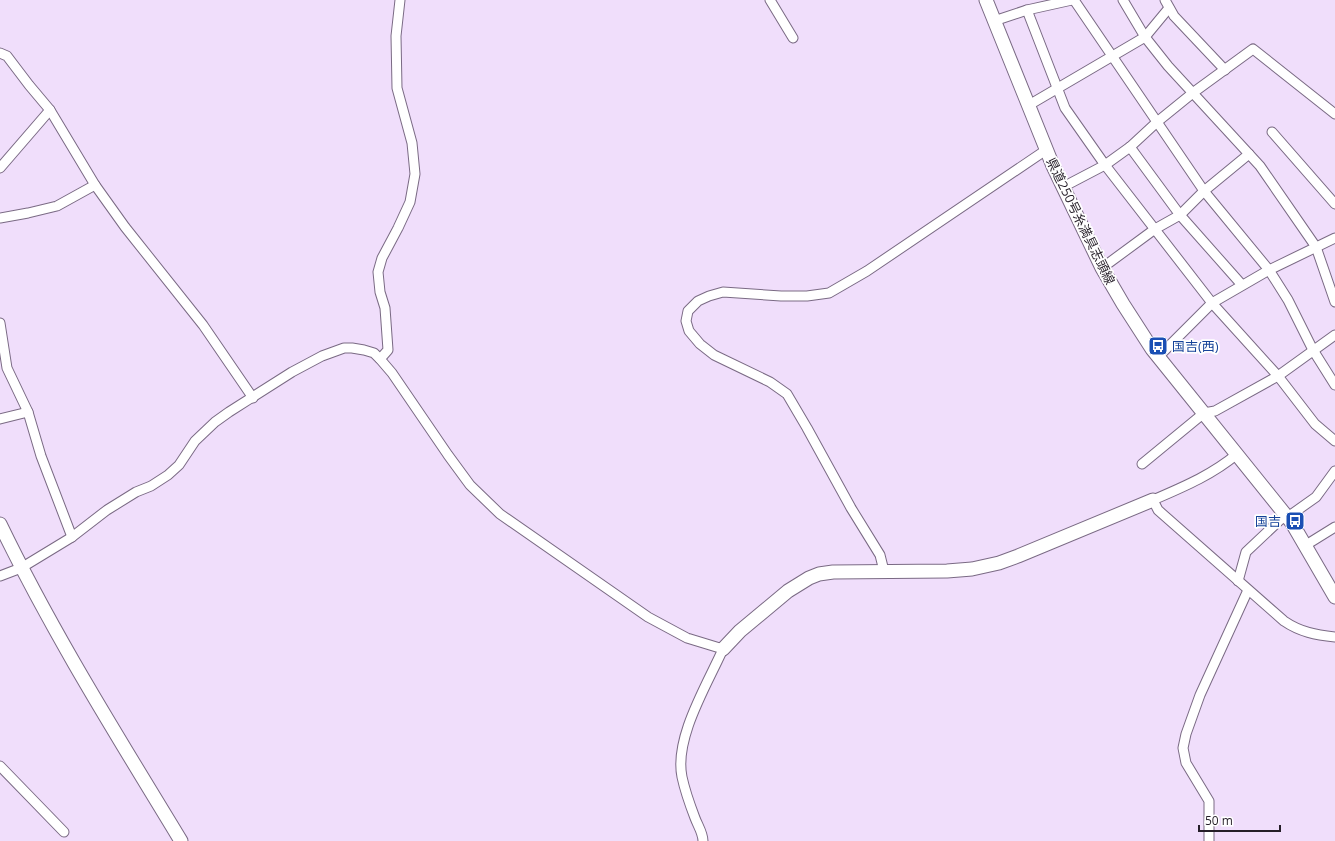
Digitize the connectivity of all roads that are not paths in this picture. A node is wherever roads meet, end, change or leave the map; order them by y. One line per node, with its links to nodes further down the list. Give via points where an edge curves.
1 (400, 0): 44 (street, via 396,36 397,88 412,144 415,174 410,202 382,258 378,272 385,308 388,350)
2 (770, 0): 10 (street)
3 (986, 0): 8 (street, 県道250号糸満具志頭線)
4 (1073, 0): 7 (street); 12 (street)
5 (1123, 0): 9 (street)
6 (1167, 4): 9 (street); 13 (street, via 1174,16)
7 (1027, 10): 8 (street); 14 (street)
8 (994, 21): 16 (street, 県道250号糸満具志頭線)
9 (1144, 37): 12 (street); 15 (street)
10 (793, 38)
11 (0, 53): 17 (street, via 7,56)
12 (1112, 56): 14 (street); 19 (street)
13 (1225, 70): 15 (street); 18 (street, via 1253,49)
14 (1057, 89): 16 (street); 24 (street, via 1065,108)
15 (1194, 92): 19 (street); 23 (street)
16 (1029, 105): 22 (street, 県道250号糸満具志頭線)
17 (50, 110): 25 (street); 26 (street)
18 (1335, 114)
19 (1157, 122): 21 (street); 28 (street)
20 (1272, 132): 29 (street)
21 (1130, 147): 24 (street); 30 (street)
22 (1046, 150): 27 (street, 県道250号糸満具志頭線); 62 (street, via 867,271 829,293 787,296 723,292 698,301 688,311 686,321 689,331 700,344 714,355 770,382 787,394 880,555)
23 (1249, 154): 28 (street); 34 (street)
24 (1105, 165): 27 (street); 32 (street)
25 (0, 168)
26 (95, 185): 31 (street, via 57,206); 47 (street, via 203,325)
27 (1062, 187): 35 (street, 県道250号糸満具志頭線)
28 (1204, 191): 30 (street); 36 (street)
29 (1335, 204)
30 (1180, 215): 32 (street); 37 (street)
31 (0, 218)
32 (1155, 229): 35 (street); 39 (street)
33 (1335, 238): 34 (street)
34 (1316, 247): 36 (street); 38 (street)
35 (1102, 268): 43 (street, 県道250号糸満具志頭線)
36 (1269, 270): 37 (street); 42 (street, via 1288,300)
37 (1242, 285): 39 (street)
38 (1335, 302)
39 (1212, 303): 43 (street); 45 (street)
40 (0, 323): 48 (street, via 7,368)
41 (1335, 335): 42 (street)
42 (1312, 350): 45 (street); 46 (street)
43 (1158, 357): 49 (street, 県道250号糸満具志頭線)
44 (380, 359): 47 (street, via 374,353 364,350 344,348 334,351 292,372); 68 (street, via 470,485 500,514 648,617 687,638)
45 (1278, 376): 49 (street, via 1215,412); 51 (street, via 1315,424)
46 (1335, 386)
47 (253, 398): 59 (street, via 205,431 168,476 107,510)
48 (28, 412): 50 (street); 59 (street, via 41,456)
49 (1204, 413): 52 (street, 県道250号糸満具志頭線); 53 (street)
50 (0, 419)
51 (1335, 441)
52 (1237, 454): 55 (street, via 1202,478); 56 (street, 県道250号糸満具志頭線)
53 (1142, 464)
54 (1335, 471): 56 (street, via 1316,497)
55 (1153, 500): 62 (street, via 998,563 947,571); 64 (street, via 1158,510)
56 (1286, 516): 60 (street, 県道250号糸満具志頭線); 64 (street, via 1246,552)
57 (0, 524): 61 (street)
58 (1335, 527): 60 (street)
59 (72, 537): 61 (street)
60 (1306, 545): 66 (street, 県道250号糸満具志頭線)
61 (21, 568): 63 (street); 71 (street, via 98,704)
62 (884, 571): 68 (street, via 833,572 809,578 788,591 740,631)
63 (0, 576)
64 (1238, 581): 65 (street)
65 (1248, 590): 67 (street, via 1293,628); 73 (street, via 1200,695 1183,748 1186,763 1209,801)
66 (1335, 597)
67 (1335, 637)
68 (723, 649): 72 (street, via 700,696 681,752 682,778 703,836)
69 (0, 766): 70 (street)
70 (64, 832)
71 (181, 841)
72 (702, 841)
73 (1209, 841)

